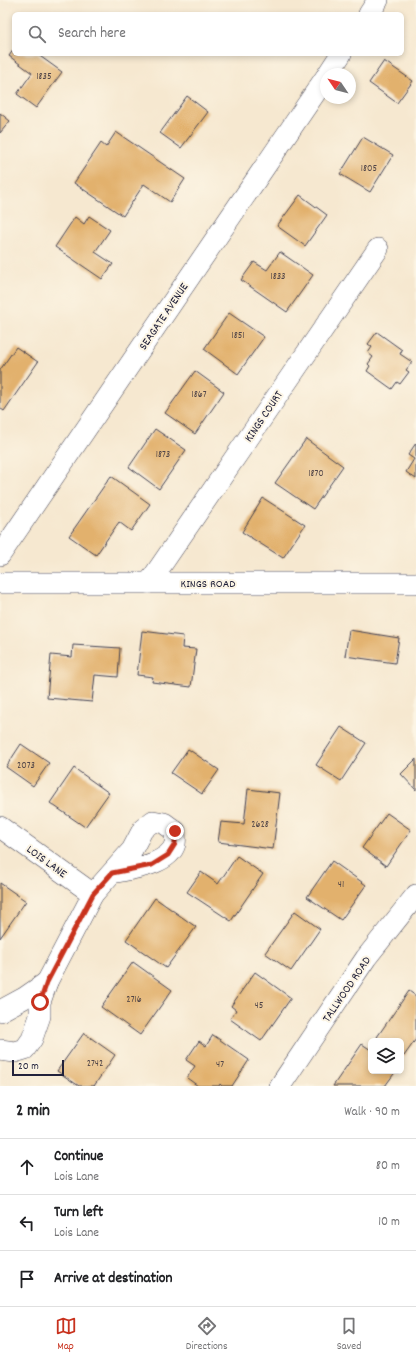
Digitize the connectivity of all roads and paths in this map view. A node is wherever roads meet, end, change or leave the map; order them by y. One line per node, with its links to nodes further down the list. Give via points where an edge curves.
1 (378, 0): 2 (street)
2 (370, 12)
3 (340, 56): 4 (street)
4 (332, 68)
5 (320, 85): 7 (street, SEAGATE AVENUE)
6 (378, 249): 9 (street, KINGS COURT)
7 (0, 555)
8 (0, 583): 9 (street, KINGS ROAD)
9 (149, 583): 10 (street, KINGS ROAD)
10 (416, 583)
11 (0, 827): 13 (street, LOIS LANE)
12 (112, 873): 13 (street)
13 (93, 894): 15 (street)
14 (416, 895): 18 (street, TALLWOOD ROAD, via 366,958)
15 (47, 982): 16 (street); 17 (street, via 40,1002 40,1016 29,1044 25,1049 15,1052)
16 (0, 1011)
17 (0, 1050)
18 (280, 1086)

